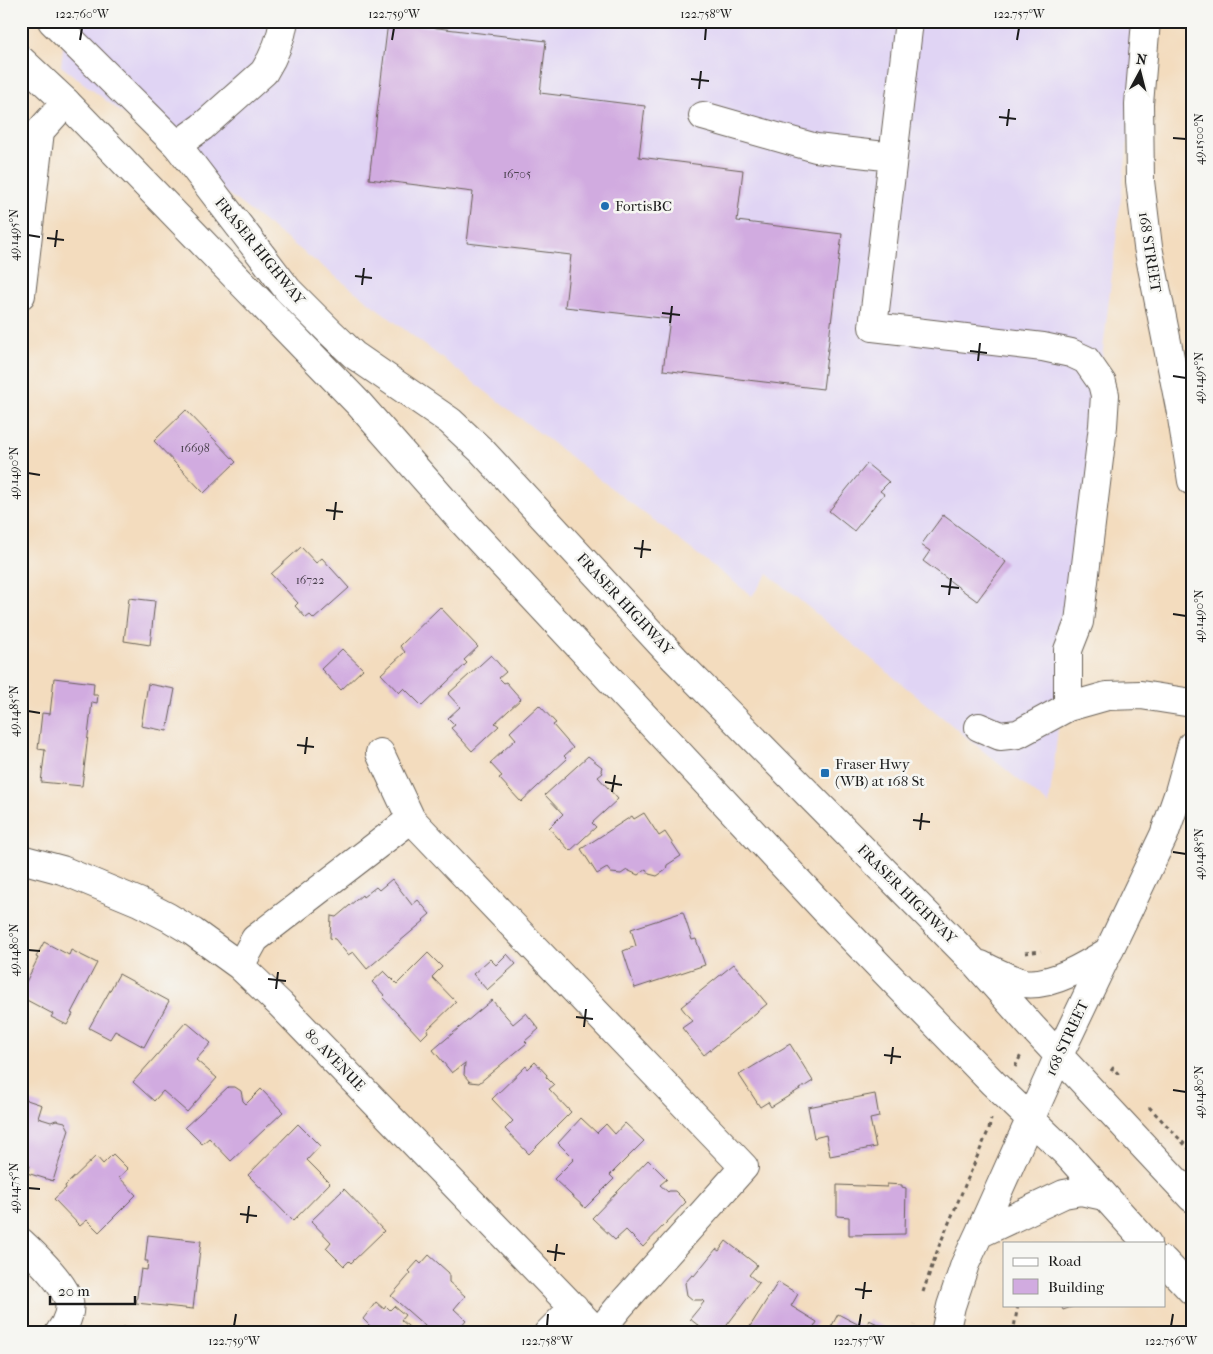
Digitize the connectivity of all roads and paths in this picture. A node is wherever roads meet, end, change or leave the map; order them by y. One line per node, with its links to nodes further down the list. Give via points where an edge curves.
1 (52, 21): 8 (main road, FRASER HIGHWAY)
2 (284, 21): 8 (main road, via 281,37 264,72 202,127)
3 (908, 21): 9 (main road)
4 (1146, 21): 11 (main road, 168 STREET, via 1139,104 1140,181 1148,247)
5 (21, 60): 6 (main road, FRASER HIGHWAY)
6 (66, 102): 10 (main road, via 40,131); 24 (main road, FRASER HIGHWAY, via 359,404 462,521 827,912)
7 (703, 116): 9 (main road, via 816,148)
8 (176, 145): 20 (main road, FRASER HIGHWAY, via 288,290 354,356 450,420 482,451 675,659)
9 (893, 157): 13 (main road, via 873,327 1072,353 1086,360 1102,382 1104,426 1079,622 1068,650)
10 (21, 295)
11 (1191, 472)
12 (1192, 703): 13 (main road, via 1118,694)
13 (1068, 707): 14 (main road, via 1018,734 1000,736)
14 (979, 727)
15 (1192, 745): 19 (main road, 168 STREET, via 1164,835)
16 (380, 753): 17 (main road)
17 (412, 819): 21 (main road, via 255,939); 39 (main road, via 744,1167)
18 (21, 858): 21 (main road, 80 AVENUE, via 62,870 140,902 193,932)
19 (1110, 952): 20 (main road, via 1078,970 1045,981 1024,983); 23 (main road, 168 STREET)
20 (975, 963): 22 (main road, FRASER HIGHWAY)
21 (240, 966): 35 (main road, 80 AVENUE)
22 (1032, 1027): 23 (main road, FRASER HIGHWAY); 24 (path)
23 (1059, 1055): 25 (main road, 168 STREET); 27 (main road, FRASER HIGHWAY)
24 (1002, 1105): 25 (main road, FRASER HIGHWAY); 33 (path, via 992,1116 939,1246)
25 (1030, 1119): 26 (main road, FRASER HIGHWAY); 28 (main road, 168 STREET)
26 (1104, 1196): 28 (main road, via 1081,1191 1064,1194); 30 (main road, FRASER HIGHWAY)
27 (1192, 1198)
28 (979, 1234): 41 (main road, 168 STREET, via 951,1306)
29 (21, 1242): 37 (main road, via 51,1272 67,1296 68,1317)
30 (1146, 1242)
31 (1166, 1263): 32 (main road)
32 (1192, 1291)
33 (922, 1299)
34 (1018, 1306): 42 (path)
35 (574, 1307): 38 (main road); 39 (main road, 80 AVENUE)
36 (916, 1324): 40 (path)
37 (59, 1333)
38 (548, 1333)
39 (598, 1333)
40 (914, 1333)
41 (945, 1333)
42 (1013, 1333)

